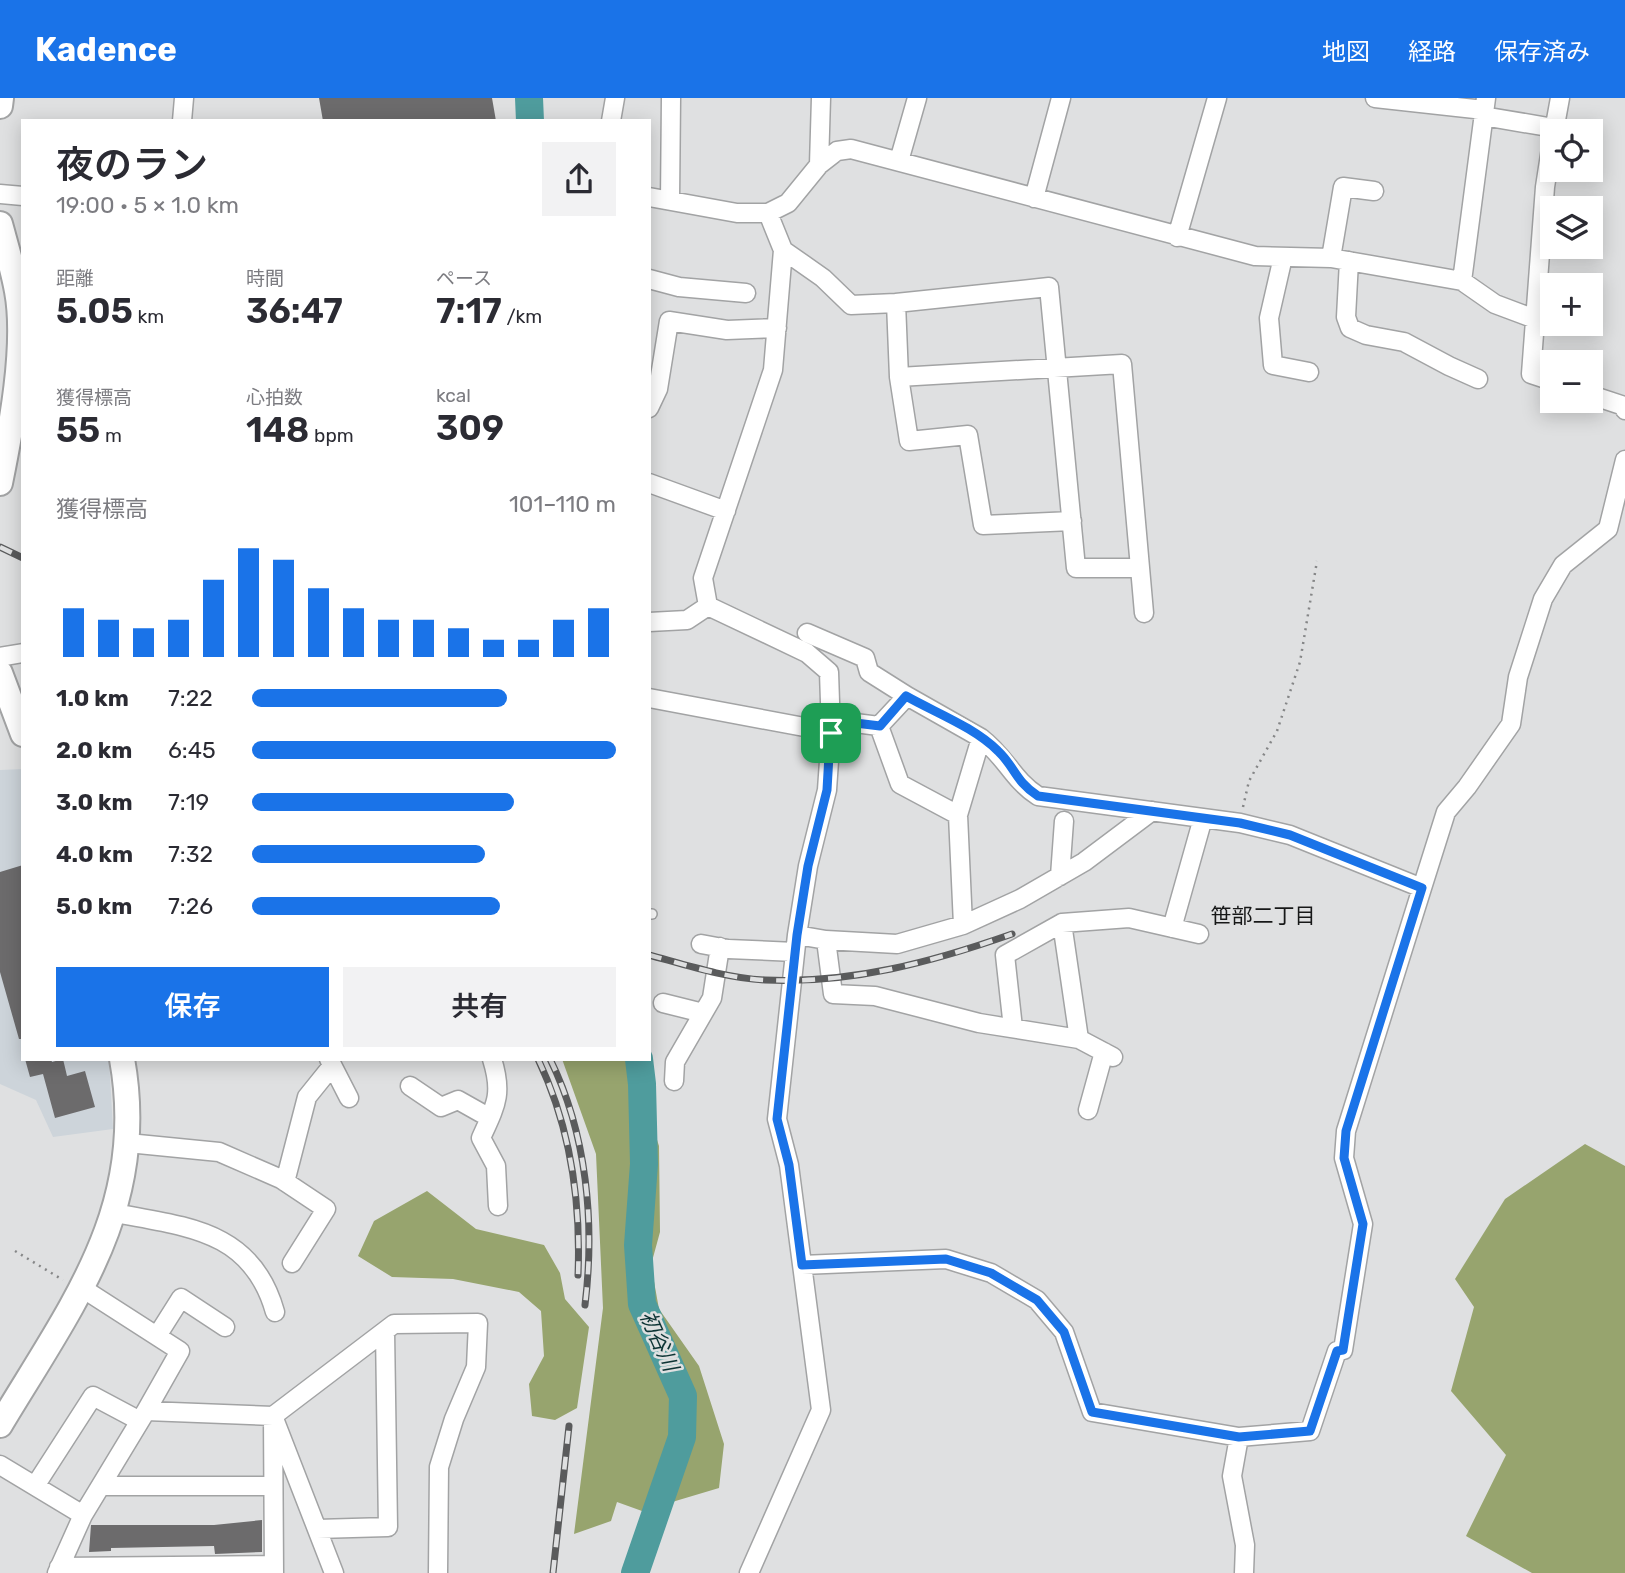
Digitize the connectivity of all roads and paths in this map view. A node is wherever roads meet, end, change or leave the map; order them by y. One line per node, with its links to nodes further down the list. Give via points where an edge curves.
1 (1, 98): 11 (street)
2 (184, 98): 13 (street)
3 (615, 98): 14 (street)
4 (671, 98): 25 (street)
5 (821, 98): 18 (street)
6 (917, 98): 17 (street)
7 (1061, 98): 24 (street)
8 (1217, 98): 28 (street)
9 (1375, 98): 12 (street)
10 (1560, 98): 15 (street)
11 (0, 106)
12 (1484, 108): 16 (street); 33 (street)
13 (181, 119)
14 (611, 119)
15 (1556, 119)
16 (1540, 129)
17 (899, 161): 18 (street, via 851,149 837,151); 24 (street)
18 (819, 165): 26 (street, via 788,203)
19 (1546, 182): 36 (street)
20 (1374, 191): 31 (street, via 1342,187)
21 (0, 194): 22 (street)
22 (21, 196)
23 (651, 197): 25 (street)
24 (1034, 198): 28 (street)
25 (670, 201): 26 (street, via 737,213)
26 (768, 213): 29 (street)
27 (0, 224): 38 (street, via 18,293)
28 (1177, 237): 30 (street, via 1255,256)
29 (783, 250): 35 (street, via 851,305); 37 (street)
30 (1283, 257): 31 (street); 40 (street, via 1269,318 1273,365)
31 (1340, 260): 33 (street); 43 (street, via 1350,328 1404,342)
32 (651, 280): 34 (street)
33 (1462, 281): 36 (street, via 1495,303)
34 (746, 293)
35 (895, 303): 39 (street, via 1049,288); 42 (street)
36 (1535, 319): 41 (street, via 1531,373)
37 (777, 328): 45 (street, via 727,330 669,321 658,389); 50 (street, via 773,370)
38 (21, 357): 48 (street)
39 (1057, 368): 42 (street); 51 (street); 53 (street, via 1122,364)
40 (1309, 372)
41 (1540, 376)
42 (899, 377): 51 (street, via 909,441 968,435 983,525)
43 (1478, 379)
44 (1603, 399): 46 (street)
45 (651, 404)
46 (1625, 410)
47 (1625, 460): 73 (street, via 1608,529 1563,565 1543,599 1518,677 1511,724 1446,811)
48 (1, 471)
49 (651, 484): 50 (street)
50 (726, 511): 54 (street, via 703,578)
51 (1072, 521): 53 (street, via 1076,568)
52 (1317, 561): 71 (path, via 1300,662 1277,731 1249,781)
53 (1140, 568): 55 (street)
54 (708, 606): 56 (street, via 687,620); 63 (street, via 807,653 829,671)
55 (1144, 613)
56 (651, 622)
57 (807, 633): 61 (street, via 865,658 869,672)
58 (21, 653): 59 (street)
59 (0, 657)
60 (0, 673): 65 (street)
61 (906, 696): 64 (street); 66 (street)
62 (651, 698): 63 (street)
63 (831, 726): 64 (street); 80 (street, via 827,790 808,866)
64 (880, 726): 68 (street, via 900,784)
65 (21, 729)
66 (981, 738): 67 (street, via 999,751 1021,785 1038,796); 68 (street)
67 (1152, 811): 69 (street); 72 (street)
68 (958, 816): 75 (street)
69 (1203, 818): 71 (street); 76 (street)
70 (1064, 821): 72 (street)
71 (1240, 823): 73 (street, via 1290,835)
72 (1060, 876): 75 (street)
73 (1422, 888): 109 (street, via 1346,1131 1344,1158 1363,1224 1343,1350 1337,1351 1310,1431)
74 (1062, 923): 76 (street, via 1129,918); 84 (street, via 1005,955); 85 (street)
75 (963, 925): 78 (street, via 897,944)
76 (1172, 928): 77 (street)
77 (1199, 934)
78 (826, 940): 80 (street); 84 (street, via 832,994 874,996)
79 (701, 944): 81 (street)
80 (796, 944): 81 (street); 100 (street, via 777,1119 789,1165)
81 (720, 947): 83 (street, via 712,998)
82 (663, 1003): 83 (street)
83 (703, 1013): 89 (street, via 675,1062)
84 (1013, 1028): 85 (street)
85 (1079, 1039): 92 (street, via 1109,1054)
86 (122, 1061): 94 (street)
87 (493, 1061): 93 (street, via 500,1084)
88 (330, 1063): 91 (street); 95 (street, via 307,1097)
89 (674, 1081)
90 (410, 1086): 93 (street, via 441,1107 458,1100)
91 (349, 1098)
92 (1088, 1110)
93 (490, 1118): 96 (street, via 481,1138 496,1166)
94 (128, 1143): 95 (street, via 219,1152); 97 (street)
95 (285, 1182): 99 (street, via 326,1209)
96 (498, 1206)
97 (115, 1213): 101 (street); 102 (street, via 201,1231 226,1242 253,1263)
98 (15, 1251): 101 (path)
99 (292, 1263)
100 (802, 1265): 109 (street, via 946,1259 991,1273 1037,1300 1064,1332 1092,1412); 120 (street, via 821,1410)
101 (77, 1286): 105 (street); 108 (street)
102 (275, 1312)
103 (225, 1327): 105 (street, via 181,1297)
104 (384, 1331): 107 (street); 115 (street, via 388,1527); 119 (street, via 394,1324 478,1324 476,1367 439,1467)
105 (157, 1336): 106 (street, via 180,1351)
106 (143, 1416): 107 (street); 111 (street, via 93,1396); 112 (street)
107 (273, 1416): 113 (street); 115 (street)
108 (0, 1425)
109 (1239, 1437): 121 (street, via 1232,1476 1245,1545)
110 (0, 1465): 111 (street)
111 (35, 1486): 114 (street)
112 (101, 1486): 113 (street); 114 (street)
113 (273, 1486): 116 (street)
114 (83, 1515): 117 (street)
115 (317, 1529): 118 (street)
116 (274, 1569): 117 (street)
117 (58, 1570)
118 (334, 1573)
119 (438, 1573)
120 (749, 1573)
121 (1244, 1573)

